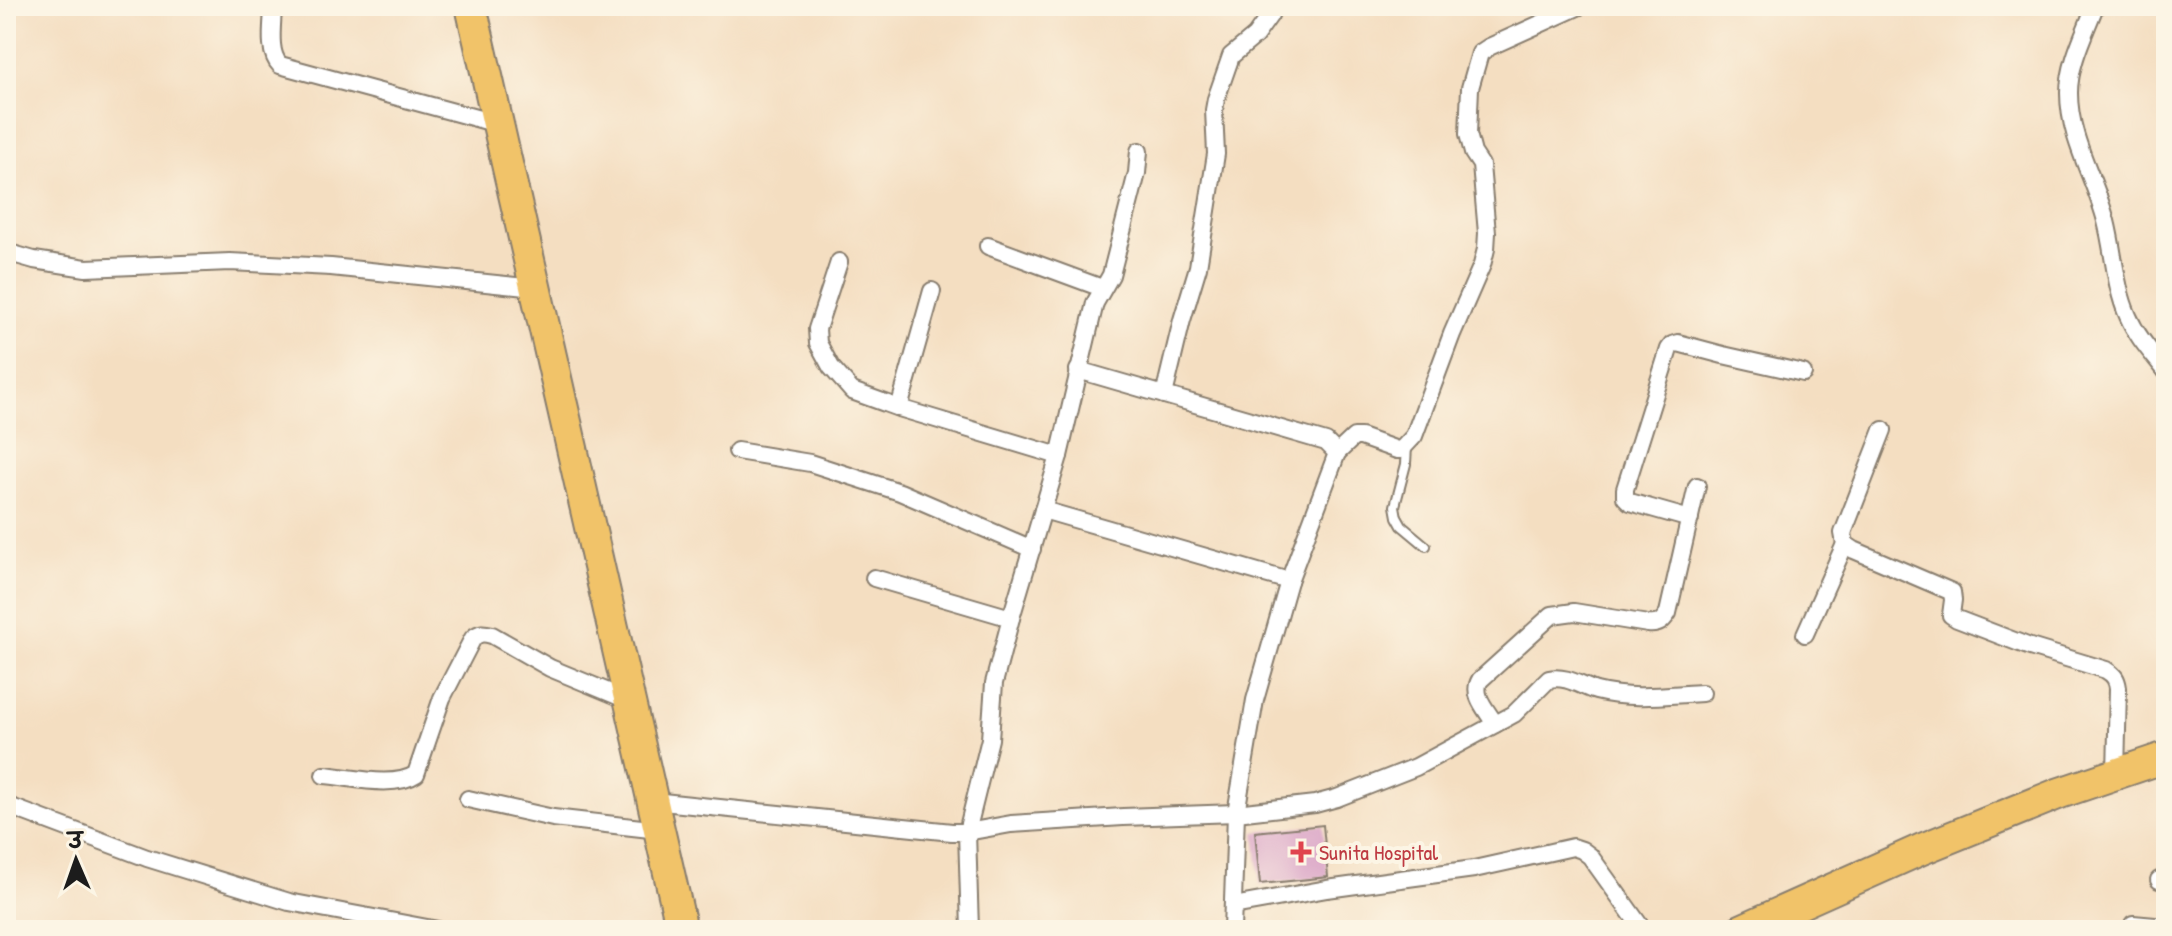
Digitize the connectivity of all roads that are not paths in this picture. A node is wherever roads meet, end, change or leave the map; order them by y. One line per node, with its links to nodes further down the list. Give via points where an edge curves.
1 (273, 6): 6 (street, via 273,52 280,65)
2 (471, 6): 6 (highway)
3 (1273, 6): 17 (street, via 1255,36 1231,56 1216,99 1216,154 1198,267)
4 (1580, 6): 20 (street, via 1480,53 1470,88 1468,134 1484,183 1486,249)
5 (2095, 6): 15 (street, via 2073,65 2070,105 2079,151 2107,222 2126,314)
6 (498, 124): 11 (highway)
7 (1139, 151): 12 (street, via 1111,275)
8 (988, 246): 12 (street)
9 (6, 252): 11 (street, via 86,268 245,263)
10 (839, 262): 18 (street, via 817,329 818,343 852,391)
11 (535, 288): 35 (highway)
12 (1102, 288): 14 (street)
13 (932, 291): 18 (street)
14 (1078, 370): 17 (street); 23 (street)
15 (2166, 371)
16 (1803, 373): 26 (street, via 1672,345 1625,497)
17 (1164, 395): 22 (street, via 1326,442)
18 (899, 408): 23 (street)
19 (1883, 430): 27 (street, via 1843,533)
20 (1407, 446): 22 (street, via 1397,450 1354,437); 28 (lane, via 1397,517)
21 (737, 451): 29 (street, via 810,463 900,492)
22 (1337, 453): 31 (street)
23 (1059, 456): 25 (street)
24 (1697, 486): 26 (street)
25 (1043, 510): 29 (street); 31 (street)
26 (1690, 519): 36 (street, via 1668,613 1661,622 1574,612 1552,615 1476,687)
27 (1845, 544): 33 (street); 38 (street, via 1952,592 1951,615 1957,619 2113,674 2118,688)
28 (1426, 546)
29 (1032, 549): 32 (street)
30 (874, 578): 32 (street)
31 (1289, 581): 43 (street, via 1255,700)
32 (1011, 618): 45 (street)
33 (1805, 634)
34 (1702, 693): 36 (street, via 1622,697 1554,677 1514,714)
35 (630, 701): 39 (street, via 550,668 492,635 478,634 442,698 416,774 389,782); 41 (highway)
36 (1495, 724): 43 (street, via 1416,767 1337,798)
37 (2166, 757): 38 (highway)
38 (2116, 774): 54 (highway, via 1922,849)
39 (324, 775)
40 (468, 799): 44 (street, via 553,818)
41 (653, 801): 44 (highway); 45 (street)
42 (6, 805): 49 (street, via 147,858 289,902)
43 (1236, 813): 45 (street, via 1011,824); 46 (street)
44 (659, 830): 50 (highway)
45 (967, 832): 51 (street)
46 (1233, 906): 52 (street); 53 (street, via 1474,869 1573,847 1590,856)
47 (2133, 924): 48 (street)
48 (2166, 927)
49 (438, 930)
50 (682, 930)
51 (970, 930)
52 (1232, 930)
53 (1643, 930)
54 (1741, 930)

